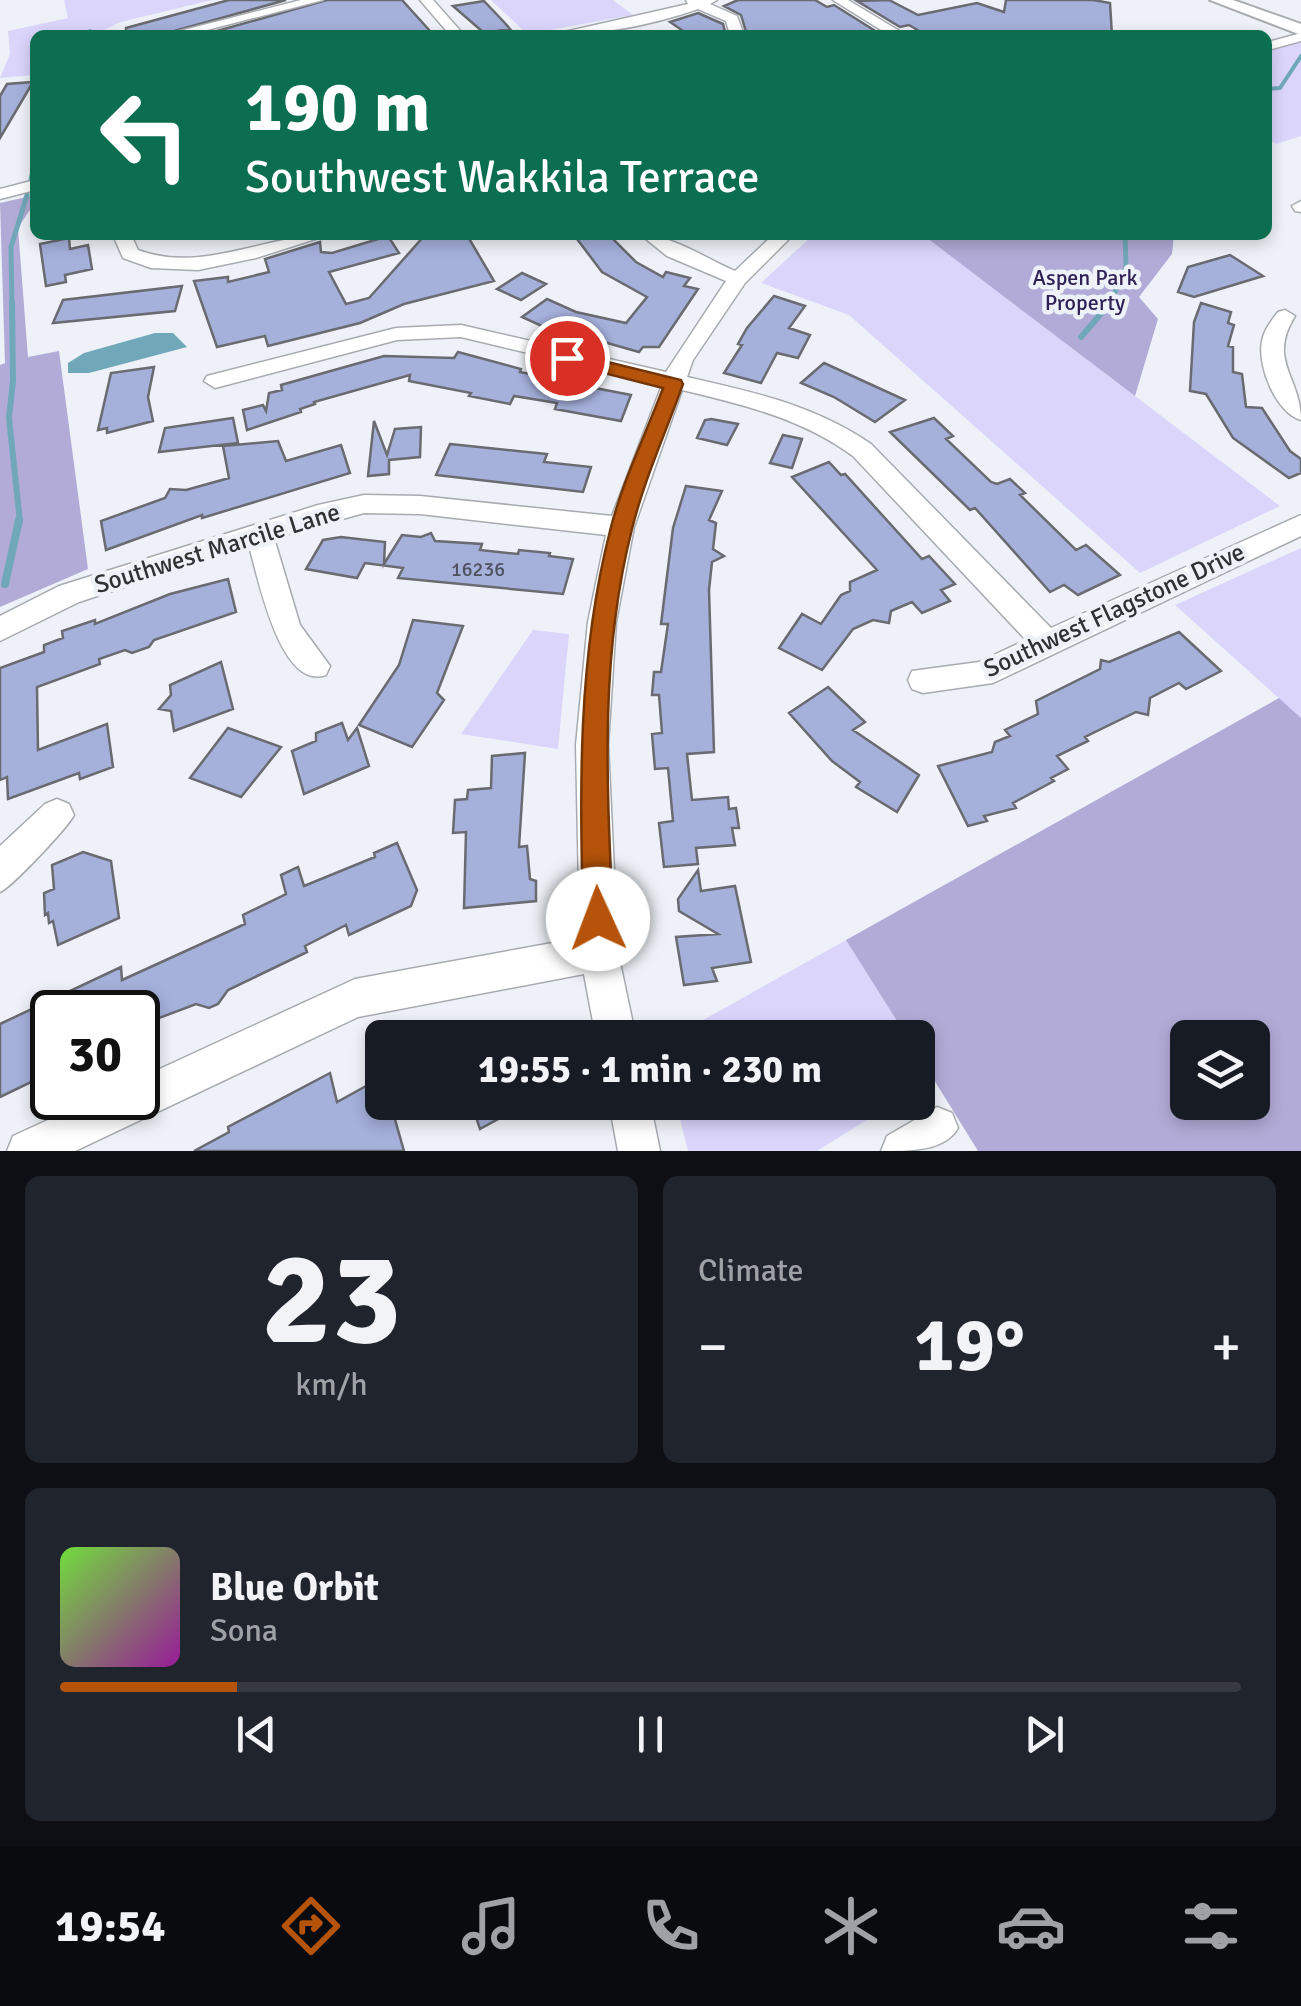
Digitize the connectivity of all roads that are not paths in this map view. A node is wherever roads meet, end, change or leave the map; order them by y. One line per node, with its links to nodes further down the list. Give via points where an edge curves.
1 (316, 0): 6 (street)
2 (426, 0): 7 (street)
3 (840, 0): 10 (street)
4 (1218, 0): 11 (street)
5 (701, 2): 8 (street); 9 (street, via 732,20)
6 (191, 30)
7 (452, 30)
8 (580, 30)
9 (735, 30)
10 (891, 30)
11 (1301, 34): 12 (street)
12 (1272, 45)
13 (30, 186): 14 (street)
14 (0, 194)
15 (123, 240): 16 (street, via 138,259 178,266)
16 (296, 240)
17 (657, 240): 19 (street)
18 (779, 240): 19 (street)
19 (738, 278): 22 (street, via 682,360)
20 (1285, 316): 23 (street, via 1272,332 1271,359)
21 (215, 381): 22 (street, via 396,334 464,326)
22 (674, 384): 25 (street); 28 (street, via 776,405 848,440)
23 (1301, 412)
24 (1301, 524): 28 (street, Southwest Flagstone Drive)
25 (622, 527): 26 (street, Southwest Marcile Lane, via 388,503 340,508); 33 (street, via 602,622 594,710)
26 (260, 533): 27 (street, Southwest Marcile Lane, via 69,594); 29 (street, via 287,630)
27 (0, 629)
28 (1046, 642): 30 (street, Southwest Flagstone Drive, via 982,674)
29 (315, 666)
30 (923, 680)
31 (57, 815): 32 (street)
32 (0, 874)
33 (599, 953): 34 (street); 37 (street, via 355,998)
34 (612, 1020)
35 (633, 1120): 38 (street)
36 (937, 1128): 39 (street)
37 (28, 1151)
38 (639, 1151)
39 (902, 1151)

